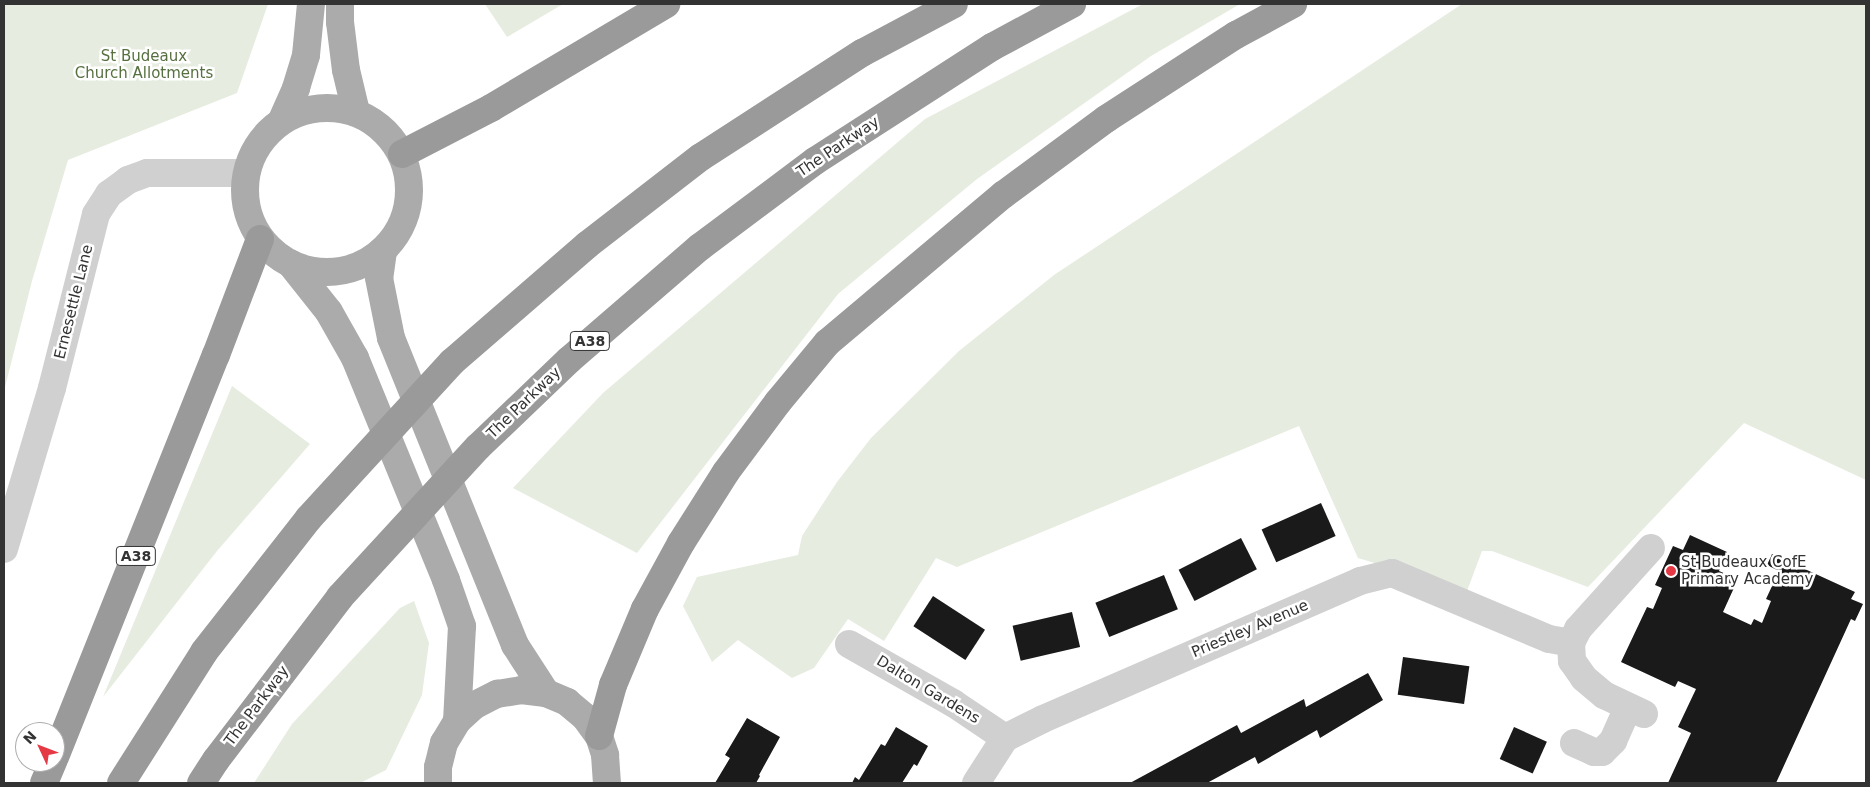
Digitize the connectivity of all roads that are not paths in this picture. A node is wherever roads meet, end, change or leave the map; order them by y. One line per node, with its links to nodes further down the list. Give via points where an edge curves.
1 (311, 4): 8 (main road, via 306,55)
2 (340, 4): 7 (main road, via 346,70)
3 (666, 4): 9 (highway, via 491,108)
4 (954, 4): 24 (highway, via 862,54 701,157 587,245 452,362 297,533 204,652)
5 (1072, 4): 25 (highway, The Parkway / A38, via 992,47 815,161 700,247 569,360 478,447 340,597)
6 (1293, 4): 21 (highway, via 1236,35 1106,119 1003,195 828,344 778,402 726,472 681,543 645,609 613,685)
7 (356, 112): 8 (main road, via 331,107 306,110); 9 (main road, via 390,136)
8 (282, 120): 10 (main road, via 253,152)
9 (402, 154): 12 (main road, via 409,179 408,206 399,230)
10 (246, 173): 11 (main road, via 244,196 249,218); 15 (street, Ernesettle Lane, via 146,173 128,180 109,194 100,207 52,388)
11 (260, 239): 13 (main road, via 274,254); 20 (highway, A38)
12 (383, 251): 13 (main road, via 362,264 338,272 314,272); 18 (main road, via 380,287 391,338 515,645)
13 (291, 264): 19 (main road, via 329,312 355,358 446,580 462,626)
14 (1650, 548): 16 (street, via 1578,629)
15 (4, 549)
16 (1560, 641): 22 (street, Priestley Avenue, via 1392,573 1360,581); 23 (street, via 1584,678 1604,695 1636,710 1602,752)
17 (849, 644): 22 (street, Dalton Gardens, via 953,703)
18 (546, 693): 19 (main road, via 521,690 497,694 475,705); 21 (main road, via 567,702 585,717)
19 (457, 721): 26 (main road, via 444,742)
20 (65, 732)
21 (599, 736): 27 (main road, via 606,755)
22 (1005, 738): 28 (street)
23 (1574, 743)
24 (121, 783)
25 (201, 783)
26 (438, 783)
27 (607, 783)
28 (976, 783)

